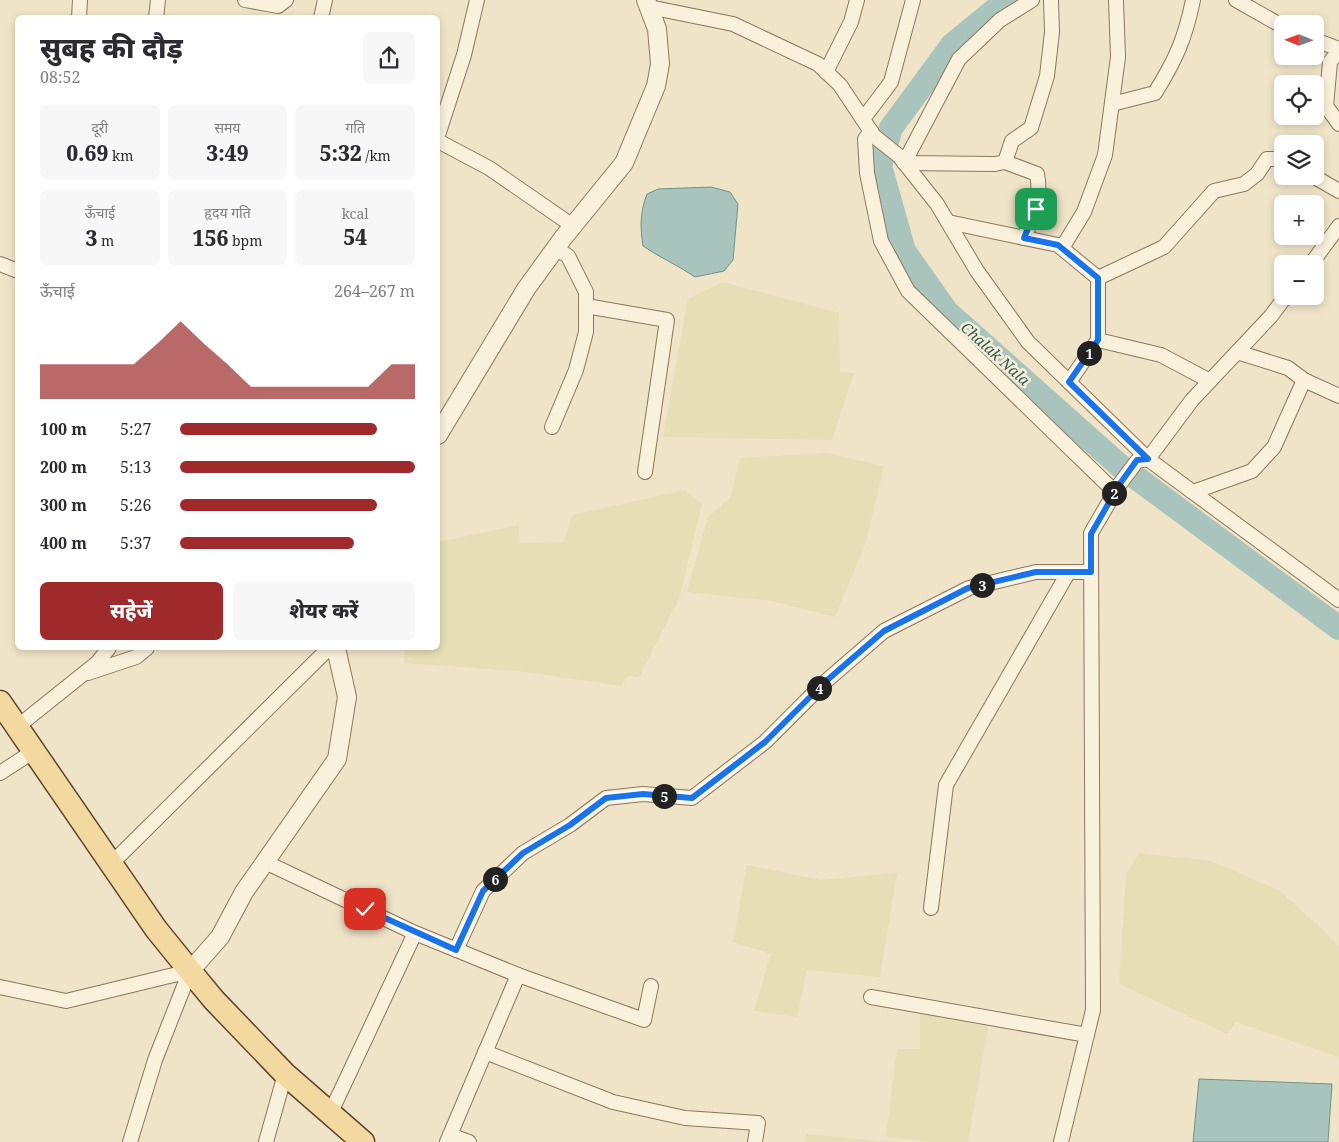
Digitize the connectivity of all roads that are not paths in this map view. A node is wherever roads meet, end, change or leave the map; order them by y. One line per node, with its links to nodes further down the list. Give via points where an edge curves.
1 (80, 0): 15 (street)
2 (158, 0): 16 (street)
3 (245, 0): 4 (street, via 278,6)
4 (286, 0)
5 (325, 0): 17 (street)
6 (477, 0): 24 (street, via 464,55)
7 (857, 0): 21 (street, via 851,22)
8 (913, 0): 25 (street, via 892,82)
9 (1032, 0): 27 (street, via 1000,20 959,59)
10 (1051, 0): 29 (street, via 1052,32 1047,76 1031,128 1012,141)
11 (1116, 0): 22 (street, via 1118,58)
12 (1193, 0): 22 (street, via 1186,35 1155,93)
13 (1236, 0): 18 (street)
14 (647, 3): 21 (street, via 733,24 818,64); 33 (street, via 657,29 659,46 656,86 624,163)
15 (79, 15)
16 (156, 15)
17 (322, 15)
18 (1274, 21)
19 (1324, 44): 20 (street)
20 (1339, 50): 23 (street, via 1330,62 1326,106)
21 (826, 72): 25 (street, via 840,85)
22 (1112, 104): 37 (street, via 1105,155 1084,212)
23 (1339, 124)
24 (440, 129)
25 (869, 129): 27 (street); 54 (street, via 866,139 867,172 881,240 908,291)
26 (440, 142): 33 (street, via 489,168)
27 (901, 159): 29 (street); 32 (street, via 938,204)
28 (1274, 159): 41 (street, via 1267,160 1244,184 1214,191 1164,247)
29 (1005, 162): 35 (street, via 1036,174 1039,188 1036,209)
30 (1324, 182): 31 (street)
31 (1339, 191)
32 (948, 222): 35 (street); 48 (street, via 977,271 1028,342)
33 (573, 226): 36 (street)
34 (1339, 226): 38 (street)
35 (1024, 238): 37 (street)
36 (555, 248): 43 (street, via 568,256 586,292); 51 (street, via 526,289)
37 (1062, 248): 41 (street)
38 (1317, 255)
39 (0, 264): 40 (street)
40 (15, 270)
41 (1098, 278): 44 (street)
42 (1279, 305): 45 (street)
43 (586, 306): 50 (street, via 586,332 576,370); 53 (street, via 667,320)
44 (1098, 340): 46 (street, via 1161,355); 48 (street)
45 (1237, 352): 46 (street); 47 (street, via 1288,368)
46 (1210, 380): 52 (street)
47 (1304, 380): 49 (street); 55 (street, via 1274,446 1252,471)
48 (1069, 382): 52 (street)
49 (1339, 396)
50 (552, 427)
51 (440, 432)
52 (1142, 460): 54 (street); 55 (street)
53 (645, 472)
54 (1117, 488): 57 (street, via 1091,534)
55 (1192, 492): 58 (street)
56 (1068, 572): 57 (street); 70 (street, via 946,785); 72 (street, via 1036,572 968,588 884,631 825,682 765,742 692,798 643,794 606,798 570,825 523,853 483,891)
57 (1091, 572): 78 (street, via 1093,1010)
58 (1336, 594)
59 (107, 650): 63 (street)
60 (145, 650): 63 (street, via 136,657)
61 (327, 650): 69 (street)
62 (336, 650): 68 (street, via 347,697 336,759)
63 (82, 674): 65 (street)
64 (0, 702): 65 (main road)
65 (17, 726): 66 (main road)
66 (34, 752): 67 (street); 69 (main road)
67 (0, 774)
68 (266, 862): 71 (street); 73 (street, via 244,892 220,937)
69 (111, 864): 73 (main road, via 156,930)
70 (931, 908)
71 (415, 933): 72 (street); 81 (street)
72 (456, 950): 74 (street)
73 (190, 971): 76 (street, via 66,1001); 80 (main road); 83 (street, via 155,1060)
74 (518, 975): 75 (street, via 644,1020); 79 (street)
75 (651, 986)
76 (0, 987)
77 (871, 997): 78 (street)
78 (1087, 1035): 88 (street)
79 (485, 1052): 82 (street); 87 (street, via 613,1102 685,1118 758,1123)
80 (284, 1074): 81 (main road); 84 (street)
81 (330, 1114): 85 (main road)
82 (448, 1138): 86 (street)
83 (130, 1142)
84 (266, 1142)
85 (362, 1142)
86 (469, 1142)
87 (755, 1142)
88 (1061, 1142)

